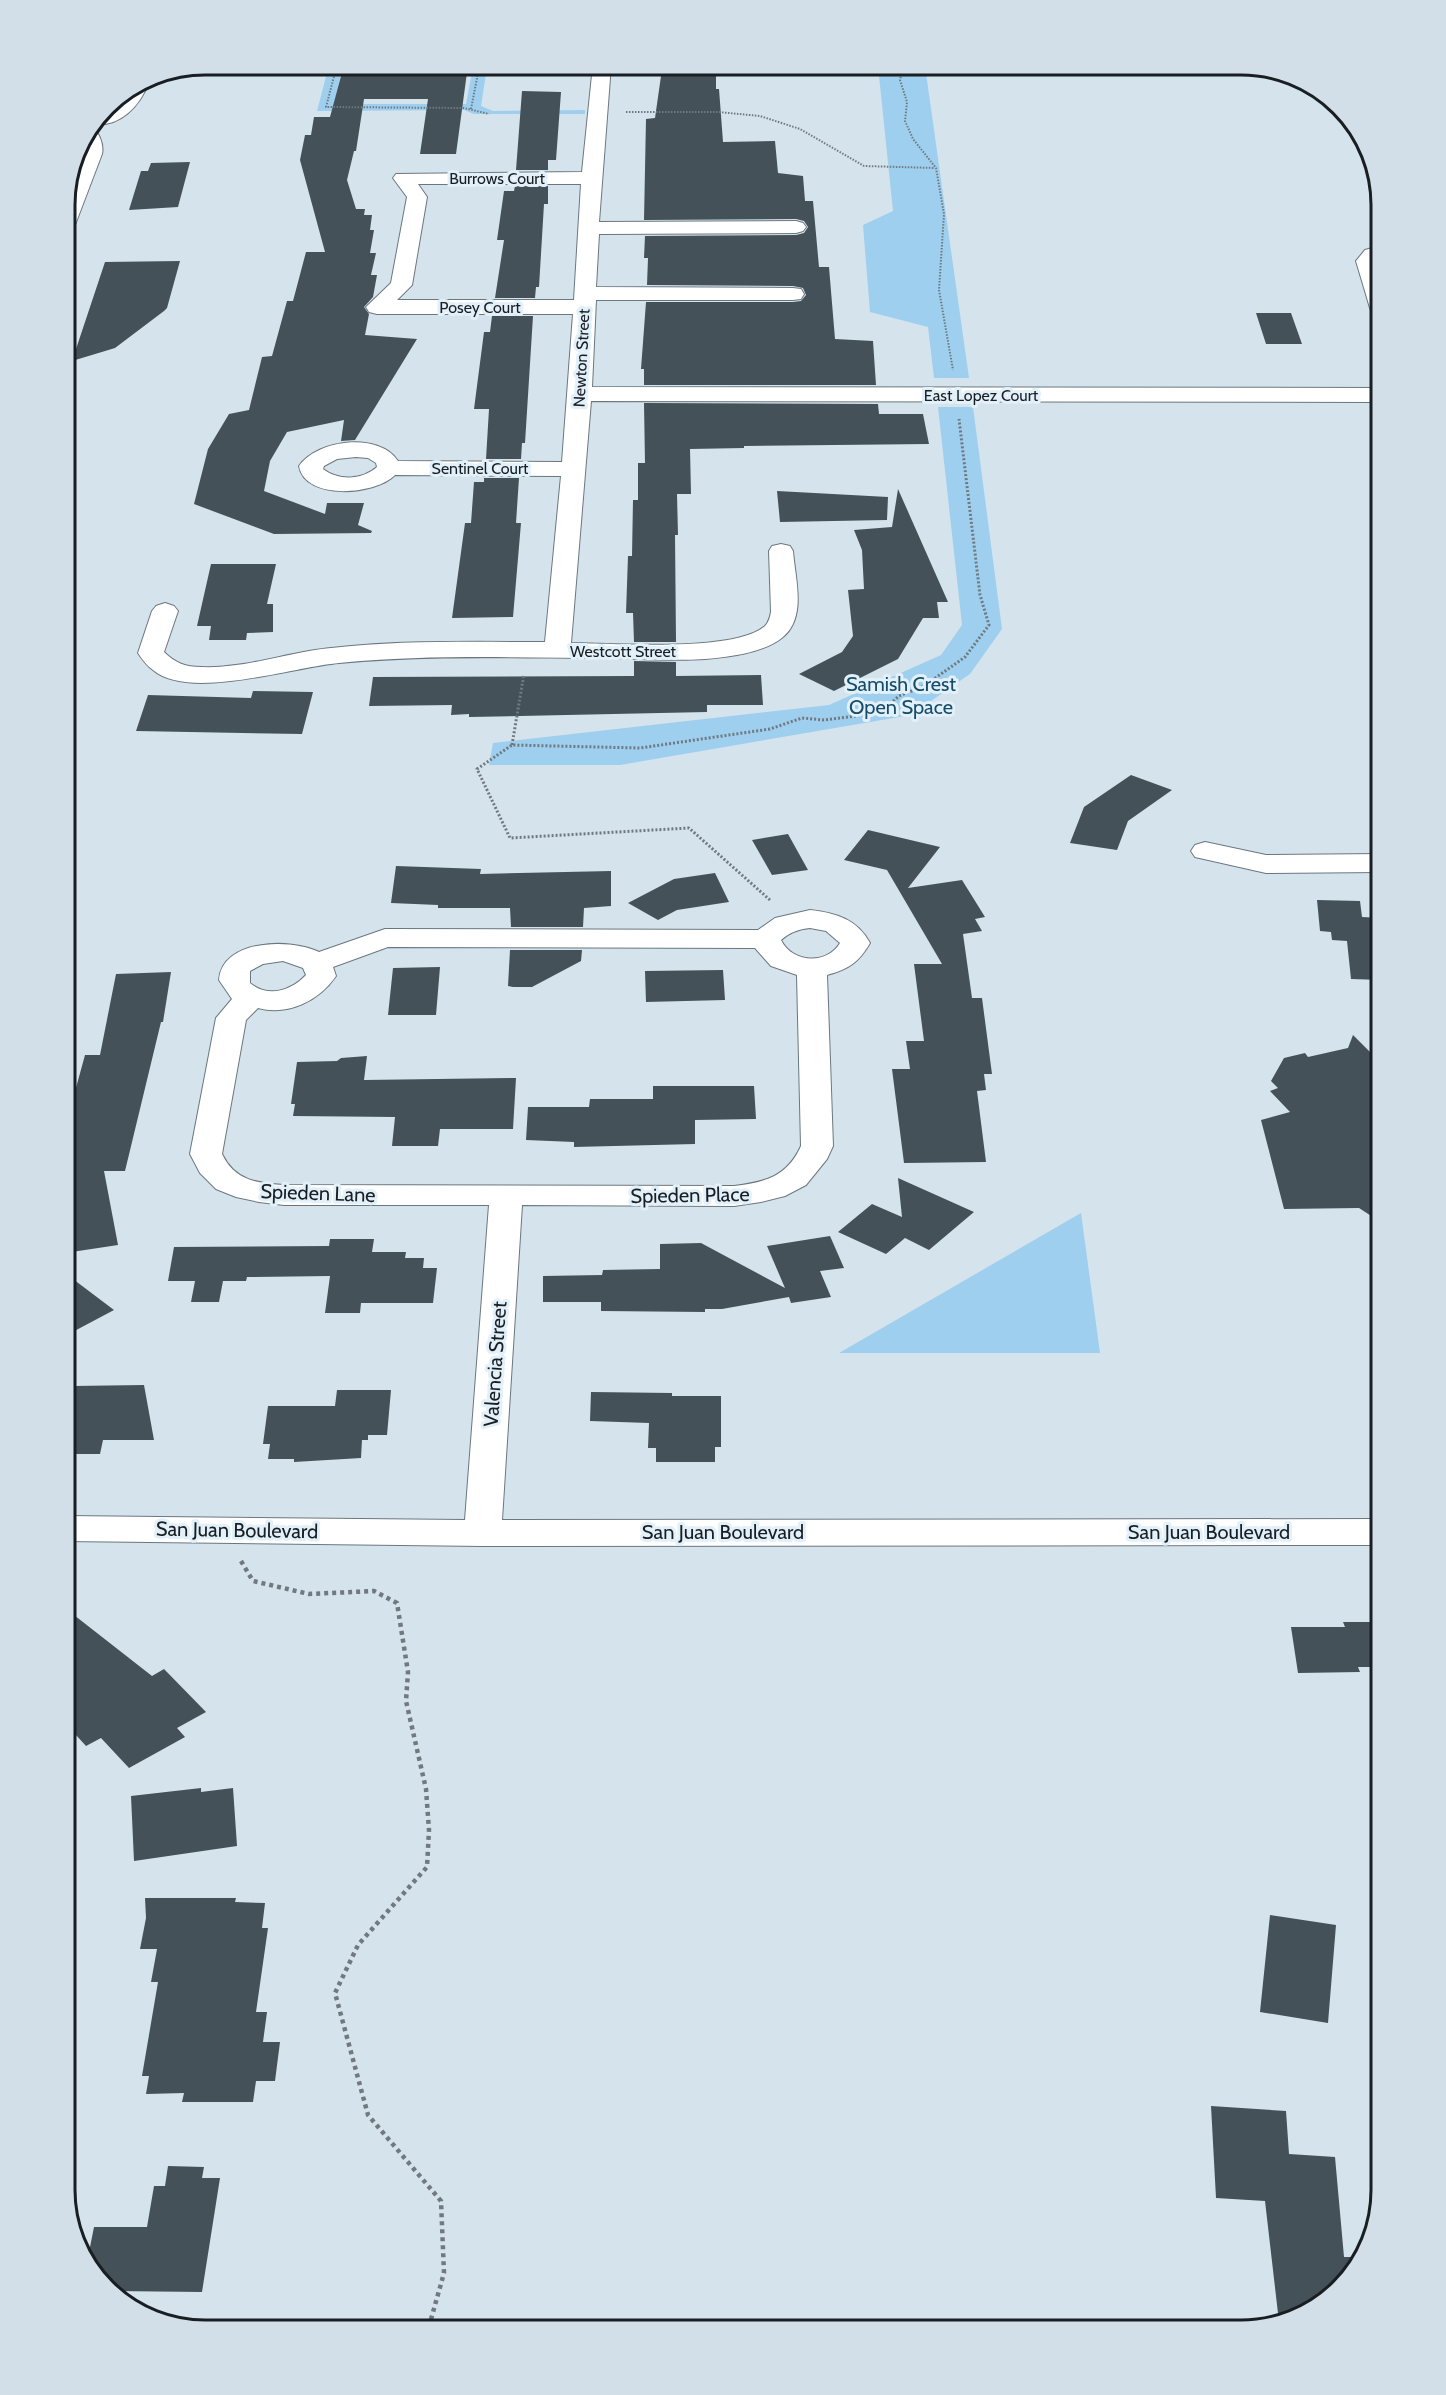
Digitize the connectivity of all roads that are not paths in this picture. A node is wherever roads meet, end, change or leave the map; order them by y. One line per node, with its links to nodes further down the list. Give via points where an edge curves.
1 (601, 75): 5 (street, Newton Street)
2 (135, 96): 3 (street, via 132,103)
3 (111, 115)
4 (91, 143): 6 (street, via 92,154)
5 (591, 178): 8 (street, Newton Street); 13 (street, Burrows Court, via 403,178 417,197 401,285)
6 (75, 199)
7 (796, 226): 8 (street)
8 (588, 228): 12 (street, Newton Street)
9 (1371, 255): 10 (street, via 1367,261)
10 (1371, 274)
11 (793, 294): 12 (street, Posey Court)
12 (584, 300): 13 (street, Posey Court); 14 (street, Newton Street)
13 (377, 307)
14 (580, 394): 15 (street, East Lopez Court); 17 (street, Newton Street)
15 (1371, 395)
16 (389, 468): 17 (street, Sentinel Court)
17 (572, 469): 20 (street, Newton Street)
18 (781, 551): 20 (street, Westcott Street, via 784,615 774,633 747,645 706,651)
19 (165, 611): 20 (street, Westcott Street, via 151,653 166,668 188,673 239,673 312,657 385,651)
20 (557, 651)
21 (1205, 850): 22 (street, via 1266,864)
22 (1371, 863)
23 (766, 939): 24 (street, via 386,938); 25 (street, via 770,952 780,960); 25 (street, via 779,926 810,919 834,923 851,934 855,943 843,960)
24 (317, 963): 26 (street, via 321,976 316,986 304,993 289,999); 26 (street, via 299,954 283,952 250,958 233,975 234,984)
25 (812, 966): 27 (street, Spieden Place, via 817,1146 812,1161 800,1174 763,1193 734,1196)
26 (252, 998): 27 (street, Spieden Lane, via 231,1018 206,1154 212,1170 229,1185 284,1195)
27 (506, 1196): 30 (street, Valencia Street)
28 (75, 1529): 30 (street, San Juan Boulevard)
29 (1371, 1532): 30 (street, San Juan Boulevard)
30 (483, 1533)

